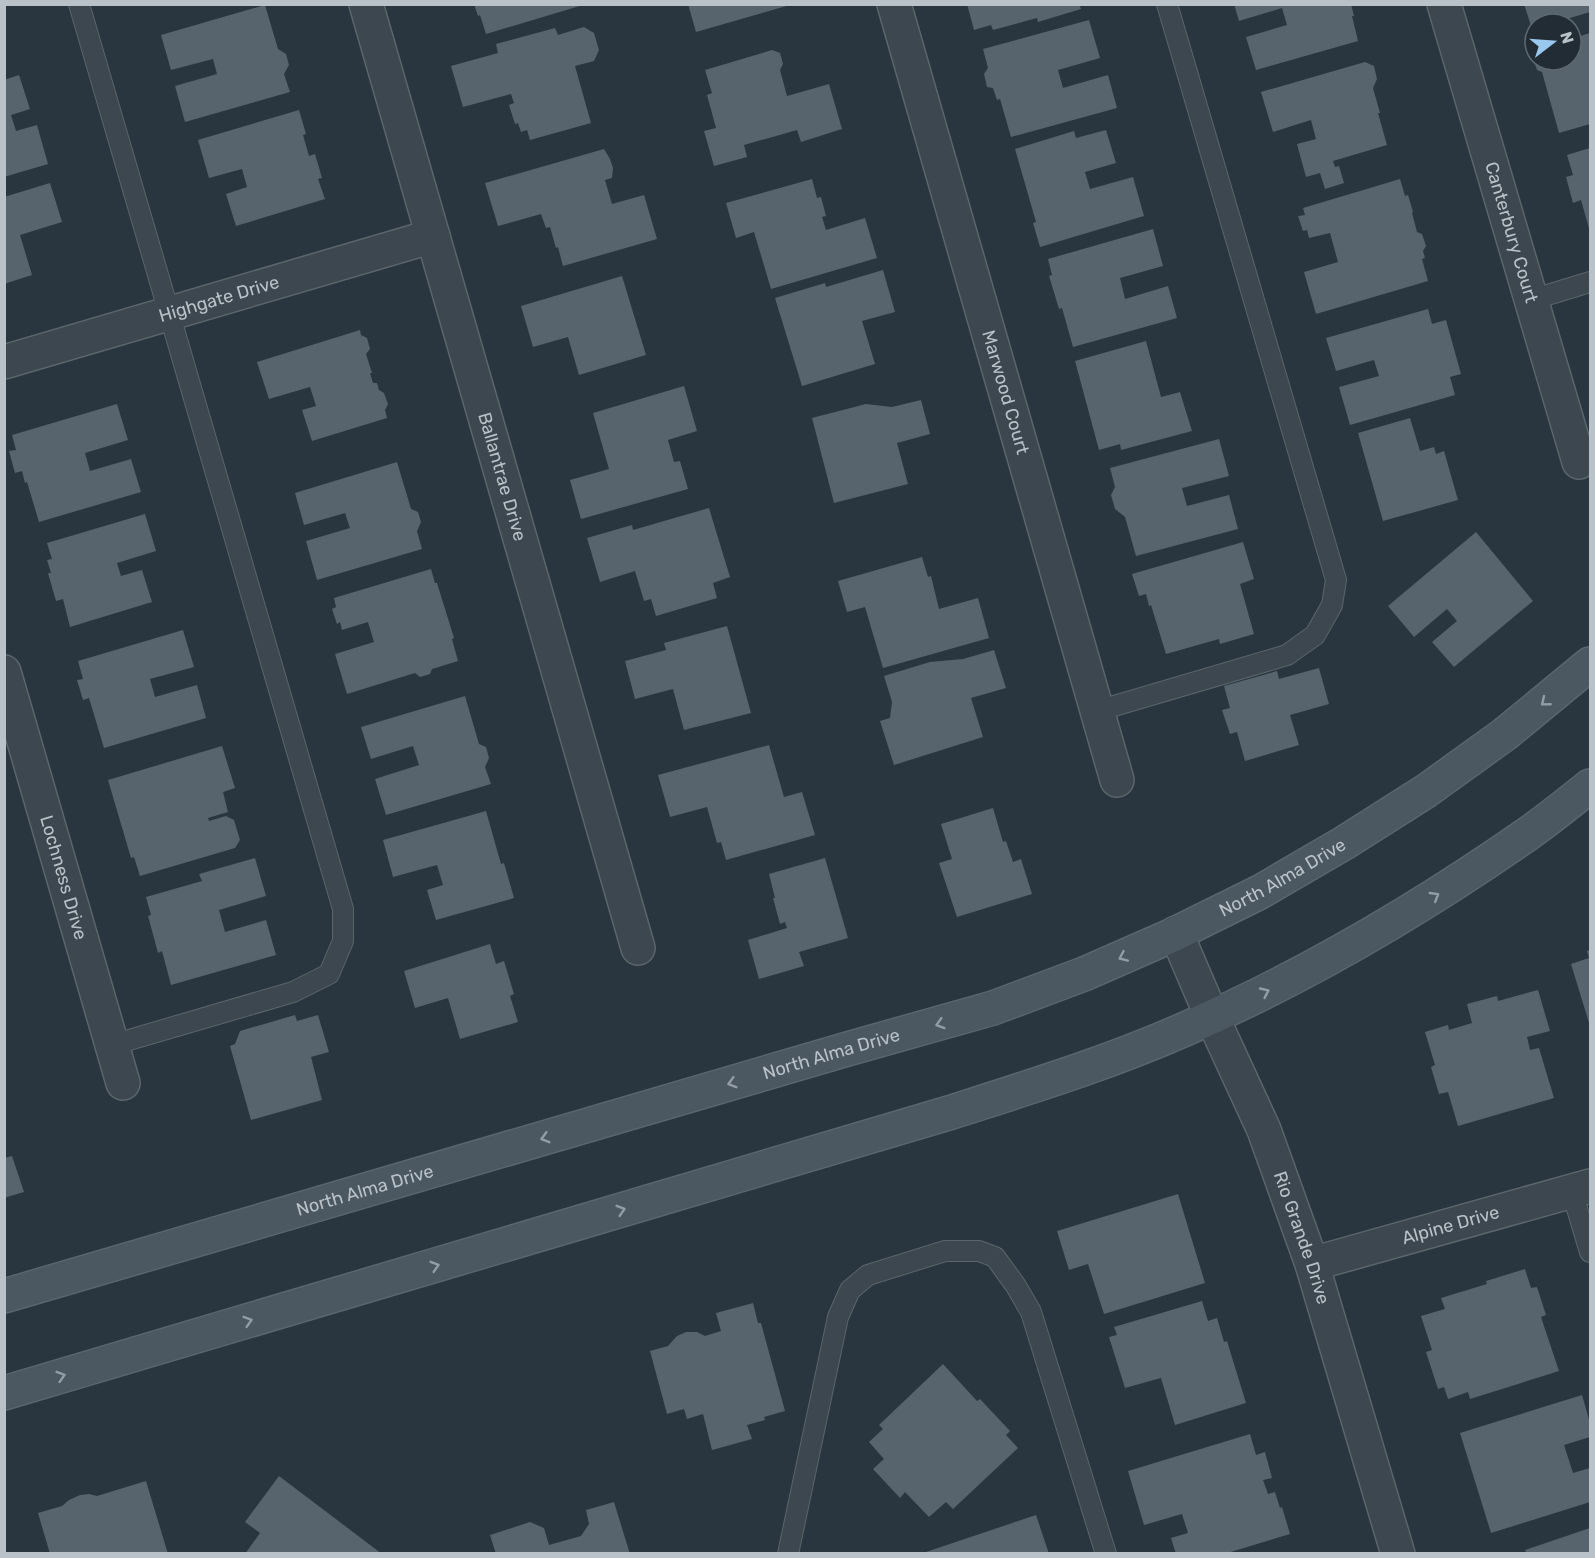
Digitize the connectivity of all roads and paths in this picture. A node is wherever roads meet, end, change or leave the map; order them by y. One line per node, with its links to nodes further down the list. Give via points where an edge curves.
1 (79, 4): 9 (lane)
2 (366, 4): 6 (street, Ballantrae Drive)
3 (894, 4): 14 (street, Marwood Court)
4 (1167, 4): 14 (lane, via 1335,580 1332,605 1315,635 1287,655)
5 (1444, 4): 8 (street, Canterbury Court)
6 (433, 236): 9 (street, Highgate Drive); 18 (street, Ballantrae Drive)
7 (1590, 282): 8 (lane)
8 (1531, 300): 11 (street, Canterbury Court)
9 (169, 313): 10 (street, Highgate Drive); 20 (lane, via 343,909 343,941 329,974 293,992)
10 (4, 362)
11 (1579, 462)
12 (1590, 664): 17 (main road, North Alma Drive, one-way to 17, via 1505,734 1417,796 1260,892)
13 (4, 672): 20 (street, Lochness Drive)
14 (1097, 711): 15 (street, Marwood Court)
15 (1117, 780)
16 (1590, 786): 19 (main road, one-way to 16, via 1391,923 1531,832)
17 (1176, 933): 19 (street, Rio Grande Drive); 25 (main road, North Alma Drive, one-way to 25, via 1084,974 993,1008)
18 (638, 948)
19 (1212, 1017): 24 (street, Rio Grande Drive, via 1264,1130); 26 (main road, one-way to 19, via 963,1109 1090,1068)
20 (112, 1045): 21 (street, Lochness Drive)
21 (123, 1083)
22 (1581, 1189): 23 (lane); 24 (street, Alpine Drive)
23 (1590, 1252)
24 (1312, 1264): 29 (street, Rio Grande Drive)
25 (4, 1296)
26 (4, 1393)
27 (788, 1554): 28 (lane, via 838,1317 850,1290 868,1275 945,1251 979,1251 995,1257 1031,1312)
28 (1106, 1554)
29 (1398, 1554)

